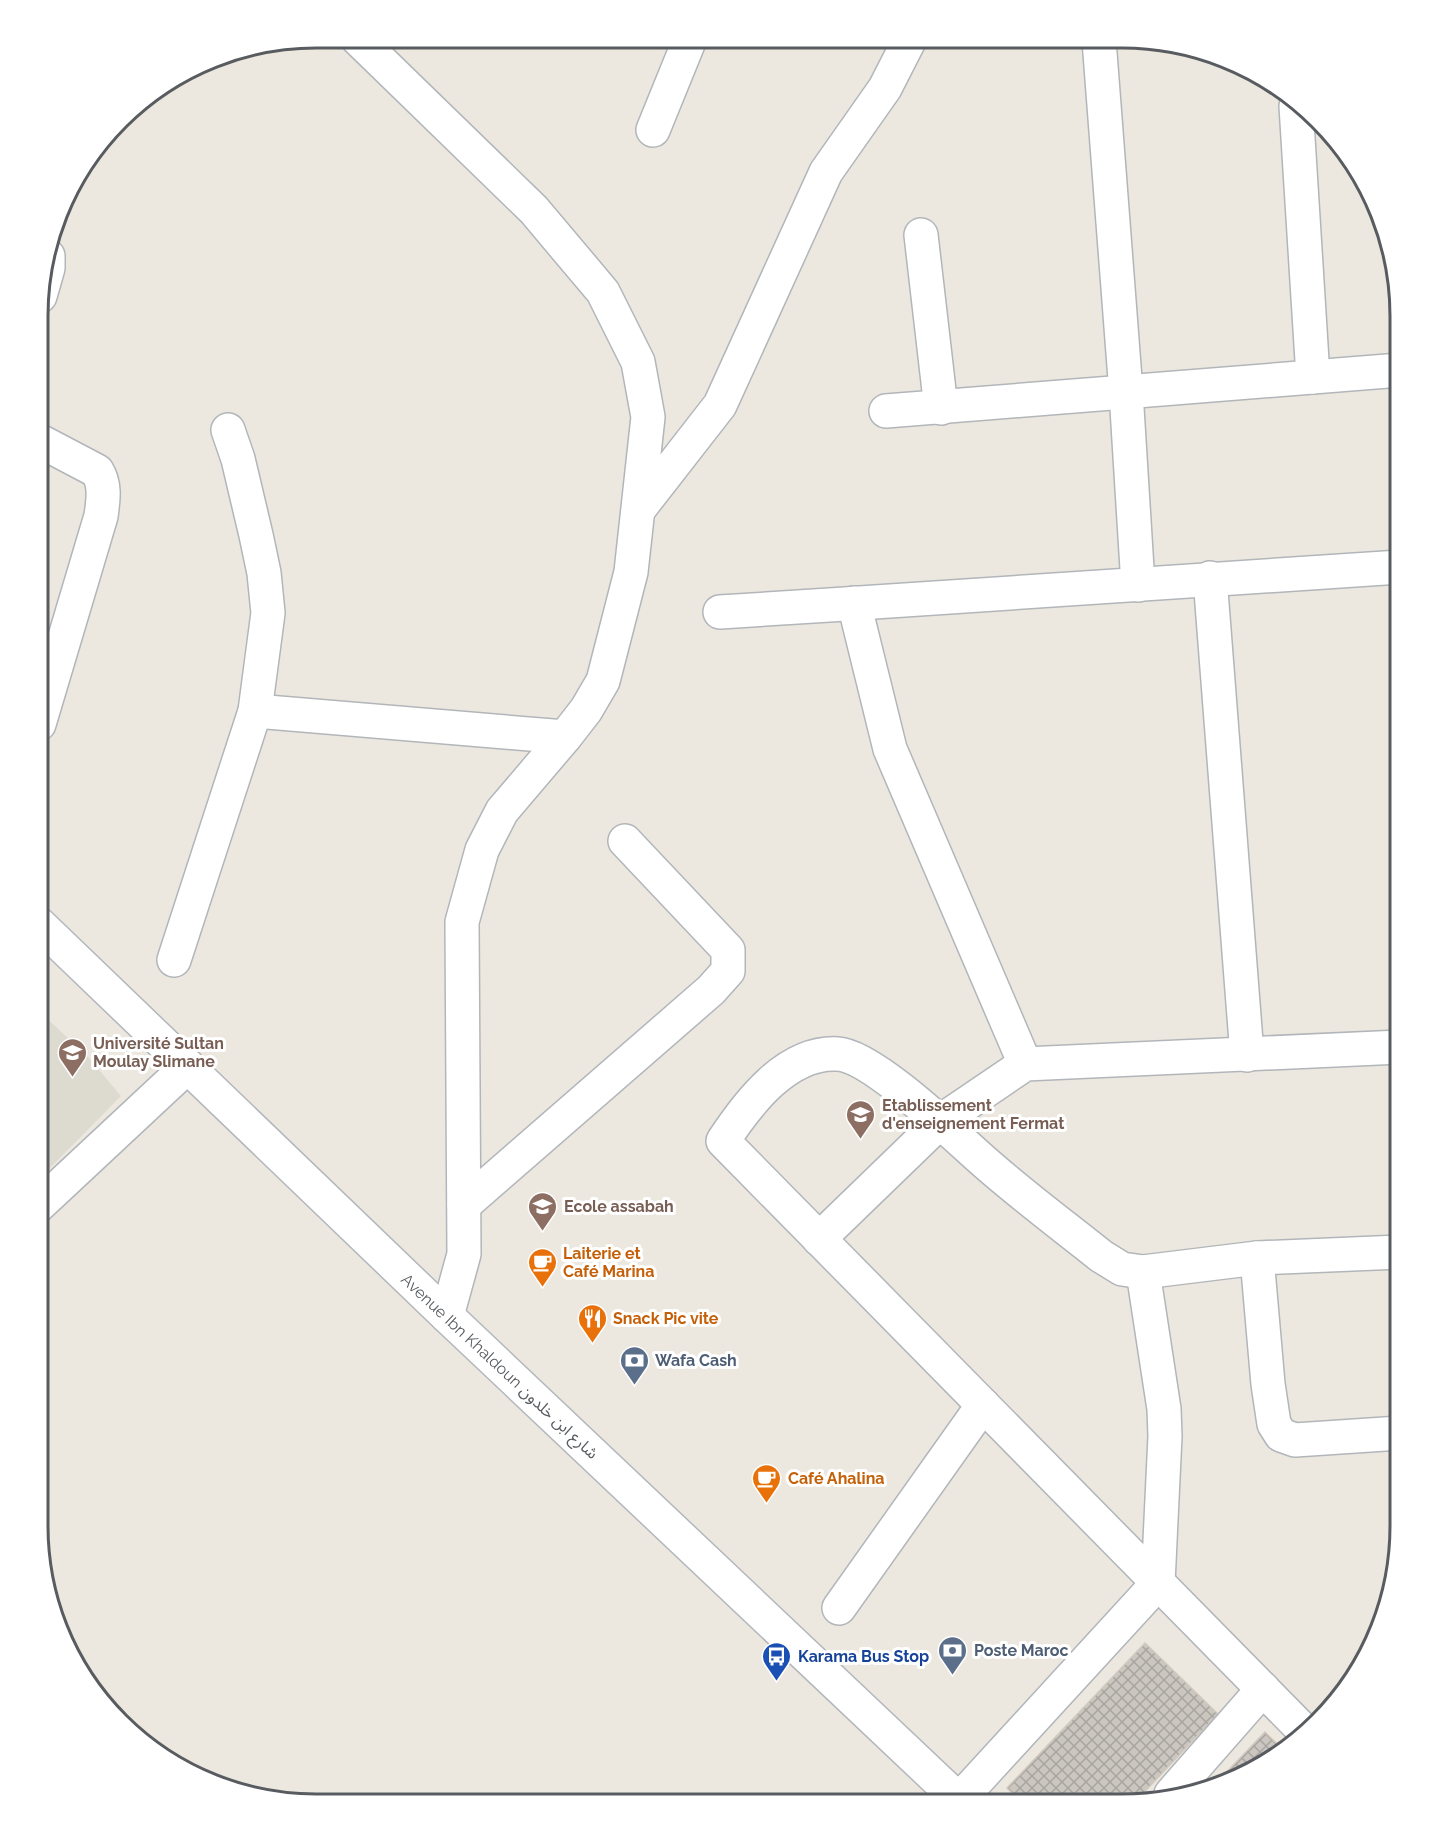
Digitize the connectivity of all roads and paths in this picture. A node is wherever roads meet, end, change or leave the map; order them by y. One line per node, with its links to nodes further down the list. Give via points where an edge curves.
1 (367, 48): 15 (street, via 534,210 603,292 638,362 648,417)
2 (686, 48): 6 (street)
3 (905, 48): 15 (street, via 885,88 826,172 720,405)
4 (1100, 48): 10 (street)
5 (1296, 113): 9 (street)
6 (652, 130)
7 (921, 235): 11 (street)
8 (1390, 371): 9 (street)
9 (1313, 377): 10 (street)
10 (1126, 392): 11 (street); 18 (street)
11 (941, 408): 12 (street)
12 (886, 411)
13 (228, 430): 22 (street, via 256,535 268,613)
14 (48, 445): 21 (street, via 97,471 104,497)
15 (639, 509): 23 (street, via 631,572 603,681)
16 (1390, 568): 17 (street)
17 (1210, 578): 18 (street); 28 (street)
18 (1138, 585): 19 (street)
19 (854, 603): 20 (street); 29 (street, via 890,749)
20 (720, 612)
21 (48, 694)
22 (255, 711): 23 (street); 26 (street)
23 (565, 737): 33 (street, via 502,811 482,850 462,922)
24 (625, 841): 33 (street, via 728,950 728,971)
25 (48, 933): 30 (street, Avenue Ibn Khaldoun شارع ابن خلدون)
26 (174, 960)
27 (1390, 1048): 28 (street)
28 (1247, 1055): 29 (street)
29 (1024, 1064): 31 (street)
30 (188, 1066): 32 (street); 38 (street, Avenue Ibn Khaldoun شارع ابن خلدون)
31 (941, 1121): 34 (street); 34 (street, via 864,1063 840,1054 795,1064 766,1087 723,1141); 37 (street, via 981,1159 1101,1256 1122,1269)
32 (48, 1197)
33 (464, 1205): 38 (street, via 464,1254)
34 (819, 1239): 39 (street)
35 (1390, 1252): 36 (street)
36 (1257, 1258): 37 (street); 40 (street, via 1268,1384 1274,1424 1281,1435 1294,1440)
37 (1143, 1272): 41 (street, via 1164,1409)
38 (447, 1316): 46 (street, Avenue Ibn Khaldoun شارع ابن خلدون)
39 (983, 1405): 41 (street); 42 (street)
40 (1390, 1434)
41 (1158, 1583): 43 (street); 47 (street)
42 (839, 1608)
43 (1263, 1689): 44 (street); 45 (street)
44 (1300, 1726)
45 (1176, 1789)
46 (953, 1794)
47 (968, 1794)

